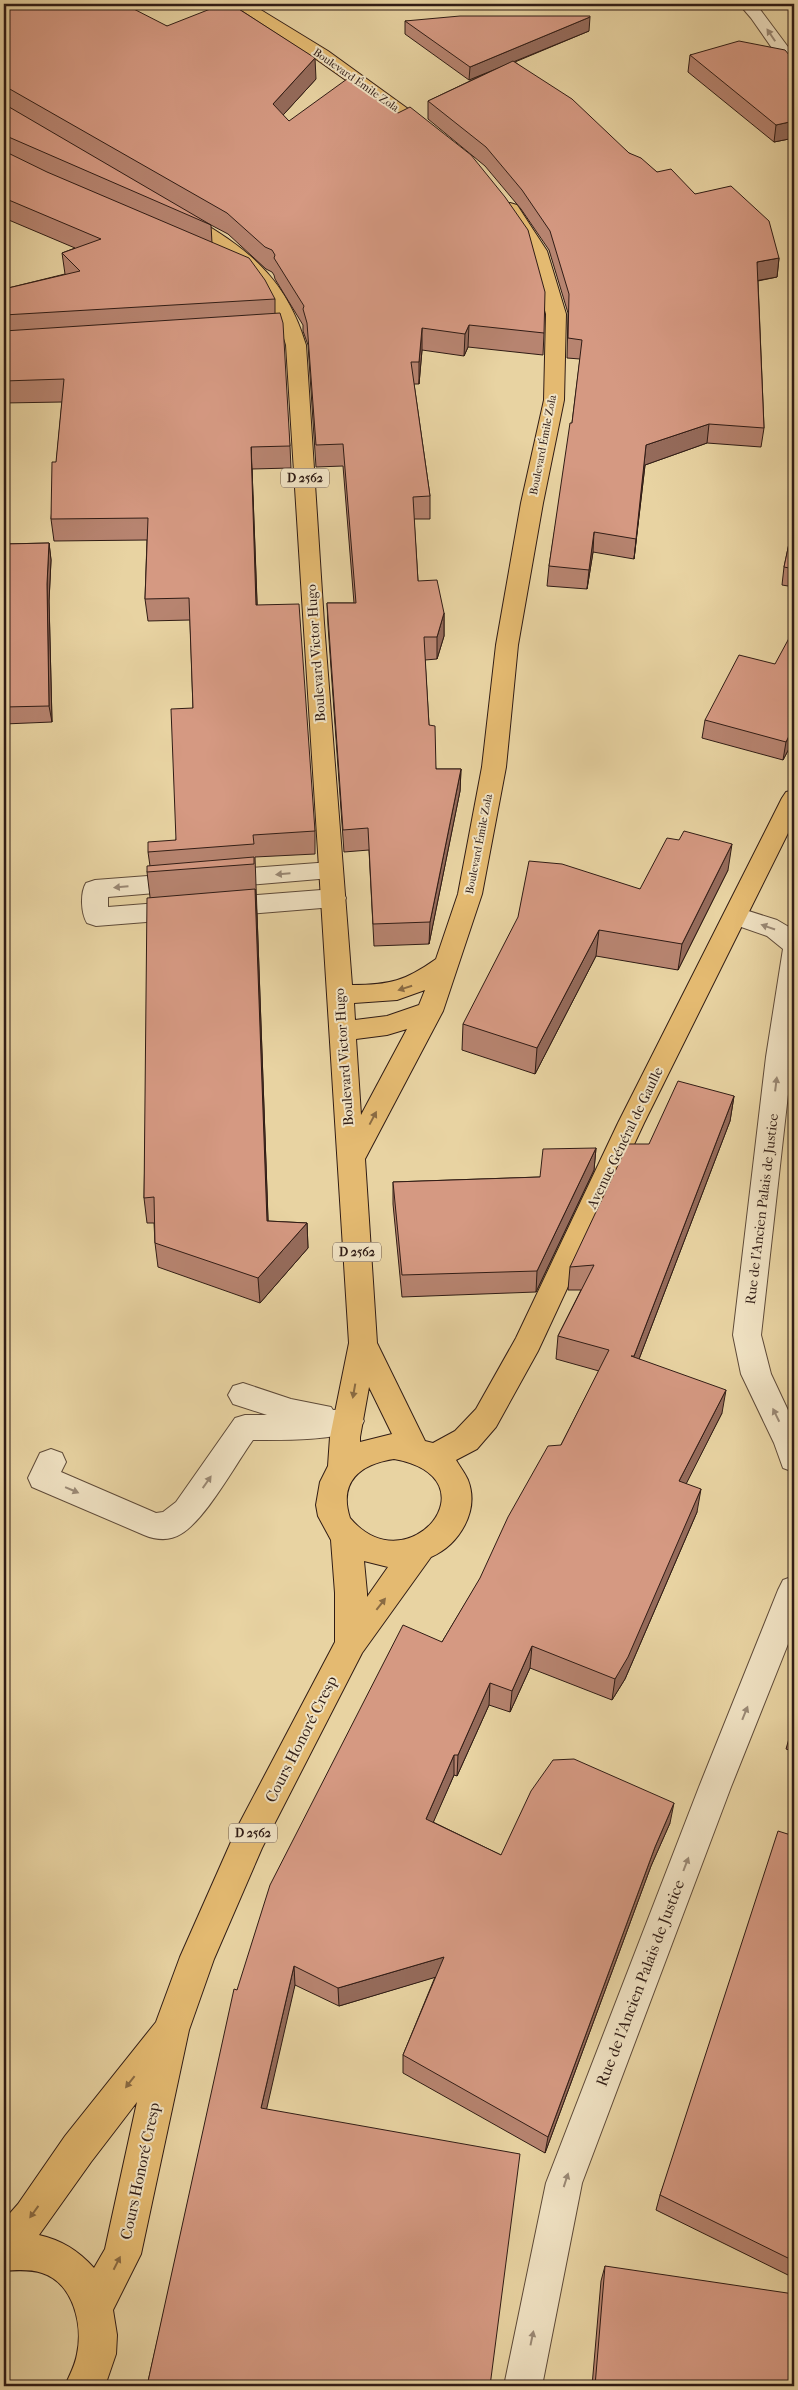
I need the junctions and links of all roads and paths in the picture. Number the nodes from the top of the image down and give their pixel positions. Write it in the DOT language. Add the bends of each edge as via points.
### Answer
graph roads {
  1 [pos="240,4"];
  2 [pos="747,4"];
  3 [pos="794,67"];
  4 [pos="445,142"];
  5 [pos="494,191"];
  6 [pos="164,208"];
  7 [pos="206,253"];
  8 [pos="264,277"];
  9 [pos="794,798"];
  10 [pos="332,870"];
  11 [pos="334,898"];
  12 [pos="736,916"];
  13 [pos="794,946"];
  14 [pos="794,951"];
  15 [pos="447,964"];
  16 [pos="340,994"];
  17 [pos="430,1011"];
  18 [pos="342,1030"];
  19 [pos="350,1161"];
  20 [pos="363,1343"];
  21 [pos="243,1395"];
  22 [pos="349,1421"];
  23 [pos="423,1453"];
  24 [pos="794,1459"];
  25 [pos="51,1462"];
  26 [pos="343,1468"];
  27 [pos="346,1536"];
  28 [pos="419,1550"];
  29 [pos="794,1590"];
  30 [pos="350,1643"];
  31 [pos="171,2030"];
  32 [pos="4,2247"];
  33 [pos="4,2252"];
  34 [pos="94,2306"];
  35 [pos="84,2386"];
  36 [pos="523,2386"];
  1 -- 4 [label="main road, Boulevard Émile Zola" via="322,55"];
  3 -- 2 [label="street, one-way"];
  5 -- 15 [label="main road, Boulevard Émile Zola" via="538,251 556,314 554,400 507,645 494,768 470,894"];
  6 -- 8 [label="main road, Boulevard Victor Hugo / D 2562" via="220,240"];
  7 -- 8 [label="street"];
  8 -- 10 [label="main road, Boulevard Victor Hugo / D 2562" via="284,310 284,328 296,345"];
  9 -- 12 [label="main road, Avenue Général de Gaulle"];
  10 -- 11 [label="main road, Boulevard Victor Hugo / D 2562"];
  10 -- 11 [label="street, one-way" via="95,889 96,916"];
  11 -- 16 [label="main road, Boulevard Victor Hugo / D 2562"];
  13 -- 12 [label="street, one-way" via="782,932"];
  12 -- 23 [label="main road, Avenue Général de Gaulle" via="631,1122 528,1343 486,1418 466,1440"];
  24 -- 14 [label="street, Rue de l'Ancien Palais de Justice, one-way" via="790,1443 756,1374 747,1336"];
  15 -- 16 [label="main road, one-way" via="424,981 403,990 380,994"];
  15 -- 17 [label="main road, Boulevard Émile Zola"];
  16 -- 18 [label="main road, Boulevard Victor Hugo / D 2562"];
  17 -- 18 [label="main road" via="400,1024"];
  19 -- 17 [label="main road, Boulevard Émile Zola, one-way"];
  18 -- 19 [label="main road, Boulevard Victor Hugo / D 2562"];
  19 -- 20 [label="main road, Boulevard Victor Hugo / D 2562"];
  20 -- 22 [label="main road, Boulevard Victor Hugo / D 2562, one-way"];
  20 -- 23 [label="main road, Boulevard Victor Hugo / D 2562"];
  21 -- 22 [label="street" via="291,1411"];
  25 -- 22 [label="street, one-way" via="43,1478 155,1526 170,1525 187,1511 245,1427 288,1428"];
  22 -- 26 [label="main road, Boulevard Victor Hugo / D 2562"];
  23 -- 26 [label="main road" via="394,1446 375,1449"];
  23 -- 28 [label="main road" via="447,1471 456,1488 456,1506 451,1525 438,1540"];
  26 -- 27 [label="main road" via="336,1478 331,1500 337,1525"];
  27 -- 28 [label="main road" via="361,1547 380,1553 400,1554"];
  27 -- 30 [label="main road, Cours Honoré Cresp / D 2562" via="351,1593"];
  30 -- 28 [label="main road, Cours Honoré Cresp / D 2562, one-way"];
  36 -- 29 [label="street, Rue de l'Ancien Palais de Justice, one-way" via="564,2183"];
  30 -- 31 [label="main road, Cours Honoré Cresp / D 2562" via="250,1837 197,1957"];
  31 -- 32 [label="main road, Cours Honoré Cresp / D 2562, one-way" via="78,2149 31,2217"];
  34 -- 31 [label="main road, Cours Honoré Cresp / D 2562, one-way" via="122,2254"];
  33 -- 34 [label="main road" via="29,2250 57,2260 80,2280"];
  34 -- 35 [label="main road" via="98,2342"];
}
